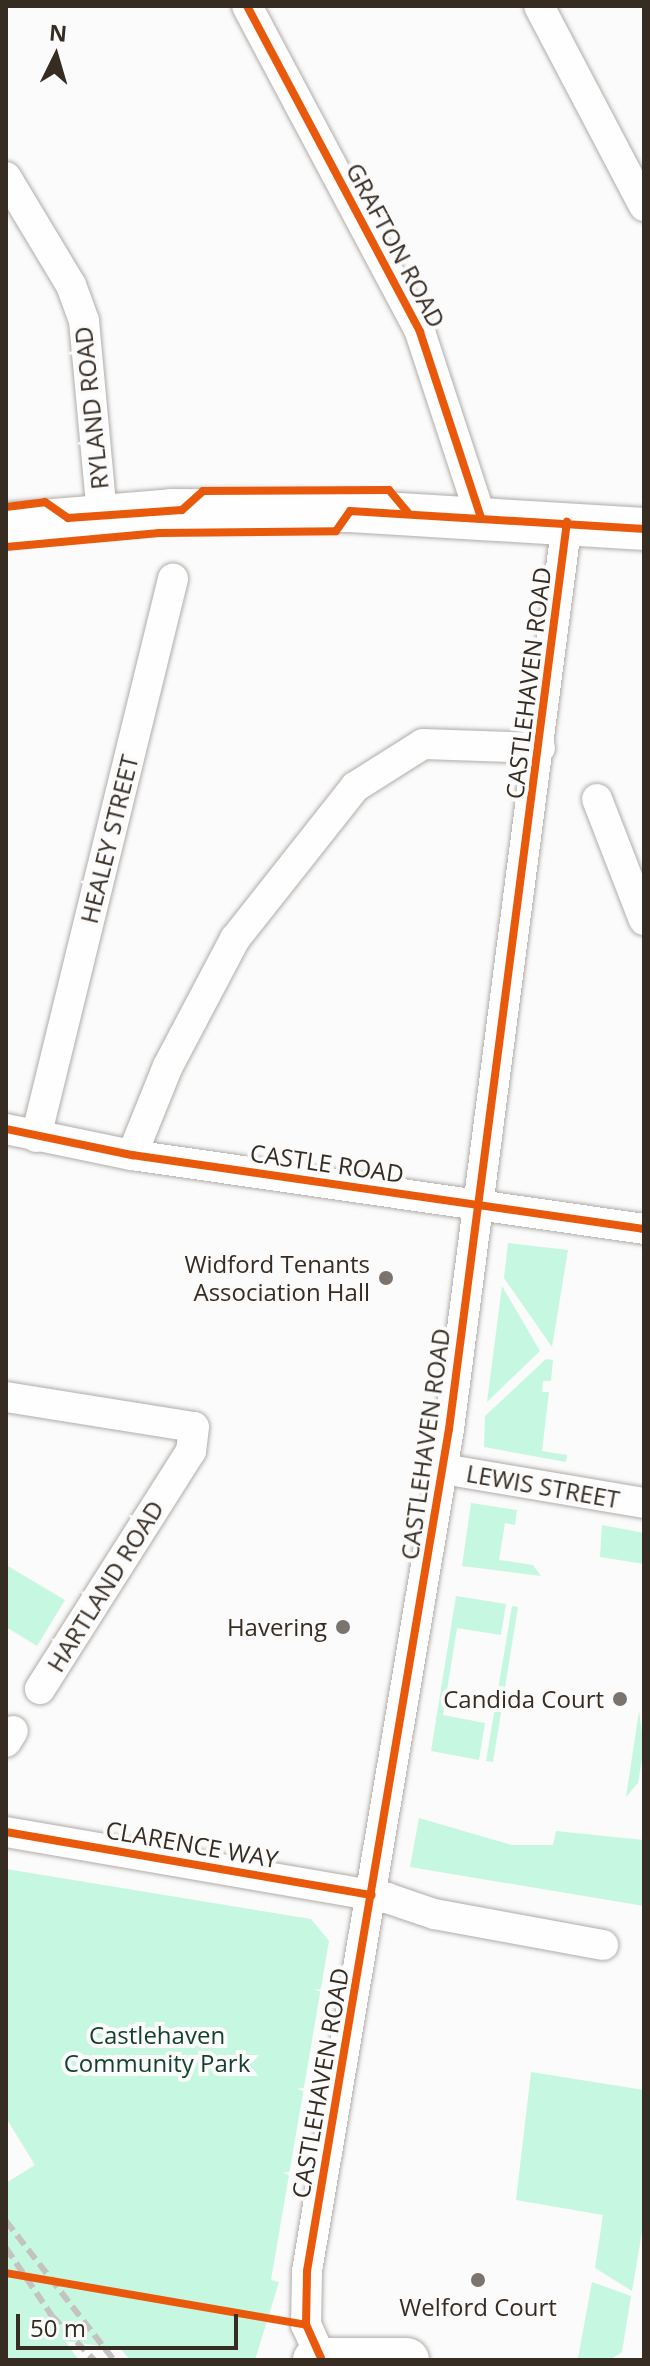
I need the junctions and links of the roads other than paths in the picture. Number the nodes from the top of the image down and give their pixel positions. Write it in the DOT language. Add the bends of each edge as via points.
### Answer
graph roads {
  1 [pos="247,6"];
  2 [pos="539,6"];
  3 [pos="6,177"];
  4 [pos="644,206"];
  5 [pos="102,515"];
  6 [pos="480,515"];
  7 [pos="567,522"];
  8 [pos="6,524"];
  9 [pos="644,529"];
  10 [pos="173,579"];
  11 [pos="540,748"];
  12 [pos="597,799"];
  13 [pos="644,920"];
  14 [pos="6,1129"];
  15 [pos="36,1137"];
  16 [pos="132,1155"];
  17 [pos="479,1204"];
  18 [pos="644,1229"];
  19 [pos="6,1397"];
  20 [pos="443,1469"];
  21 [pos="644,1503"];
  22 [pos="40,1689"];
  23 [pos="6,1832"];
  24 [pos="372,1895"];
  25 [pos="603,1945"];
  26 [pos="318,2359"];
  27 [pos="407,2360"];
  1 -- 6 [label="street, GRAFTON ROAD" via="420,332"];
  2 -- 4 [label="street"];
  3 -- 5 [label="street, RYLAND ROAD" via="84,321"];
  5 -- 6 [label="street"];
  5 -- 8 [label="street"];
  6 -- 7 [label="street"];
  7 -- 9 [label="street"];
  7 -- 11 [label="street, CASTLEHAVEN ROAD"];
  10 -- 15 [label="street, HEALEY STREET"];
  11 -- 16 [label="street" via="423,744 355,787 235,939 168,1066"];
  11 -- 17 [label="street, CASTLEHAVEN ROAD"];
  12 -- 13 [label="street"];
  14 -- 15 [label="street, CASTLE ROAD"];
  15 -- 16 [label="street, CASTLE ROAD"];
  16 -- 17 [label="street, CASTLE ROAD"];
  17 -- 18 [label="street, CASTLE ROAD"];
  17 -- 20 [label="street, CASTLEHAVEN ROAD"];
  19 -- 22 [label="street, HARTLAND ROAD" via="194,1427 191,1451"];
  20 -- 21 [label="street, LEWIS STREET"];
  20 -- 24 [label="street, CASTLEHAVEN ROAD"];
  23 -- 24 [label="street, CLARENCE WAY"];
  24 -- 25 [label="street, CLARENCE WAY"];
  24 -- 26 [label="street, CASTLEHAVEN ROAD" via="307,2271 304,2316"];
  26 -- 27 [label="main road"];
}
